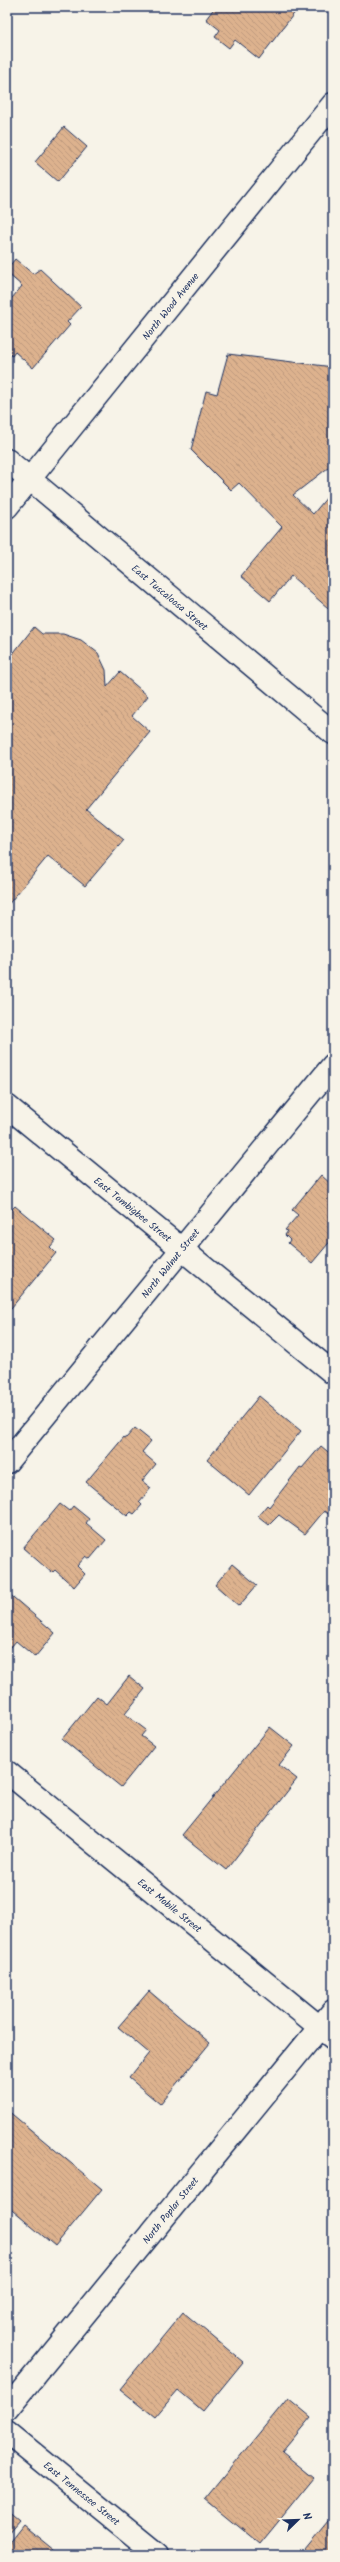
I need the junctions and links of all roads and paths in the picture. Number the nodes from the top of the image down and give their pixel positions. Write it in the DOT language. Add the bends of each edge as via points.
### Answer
graph roads {
  1 [pos="333,104"];
  2 [pos="7,460"];
  3 [pos="30,479"];
  4 [pos="7,507"];
  5 [pos="333,733"];
  6 [pos="333,1065"];
  7 [pos="7,1106"];
  8 [pos="182,1249"];
  9 [pos="333,1373"];
  10 [pos="7,1462"];
  11 [pos="7,1772"];
  12 [pos="329,2025"];
  13 [pos="7,2409"];
  14 [pos="7,2432"];
  15 [pos="158,2555"];
  1 -- 3 [label="street, North Wood Avenue"];
  2 -- 3 [label="street, East Tuscaloosa Street"];
  3 -- 4 [label="street, North Wood Avenue"];
  3 -- 5 [label="street, East Tuscaloosa Street"];
  6 -- 8 [label="street, North Walnut Street"];
  7 -- 8 [label="street, East Tombigbee Street"];
  8 -- 9 [label="street, East Tombigbee Street"];
  8 -- 10 [label="street, North Walnut Street"];
  11 -- 12 [label="street, East Mobile Street"];
  12 -- 13 [label="street, North Poplar Street"];
  14 -- 15 [label="street, East Tennessee Street"];
}
